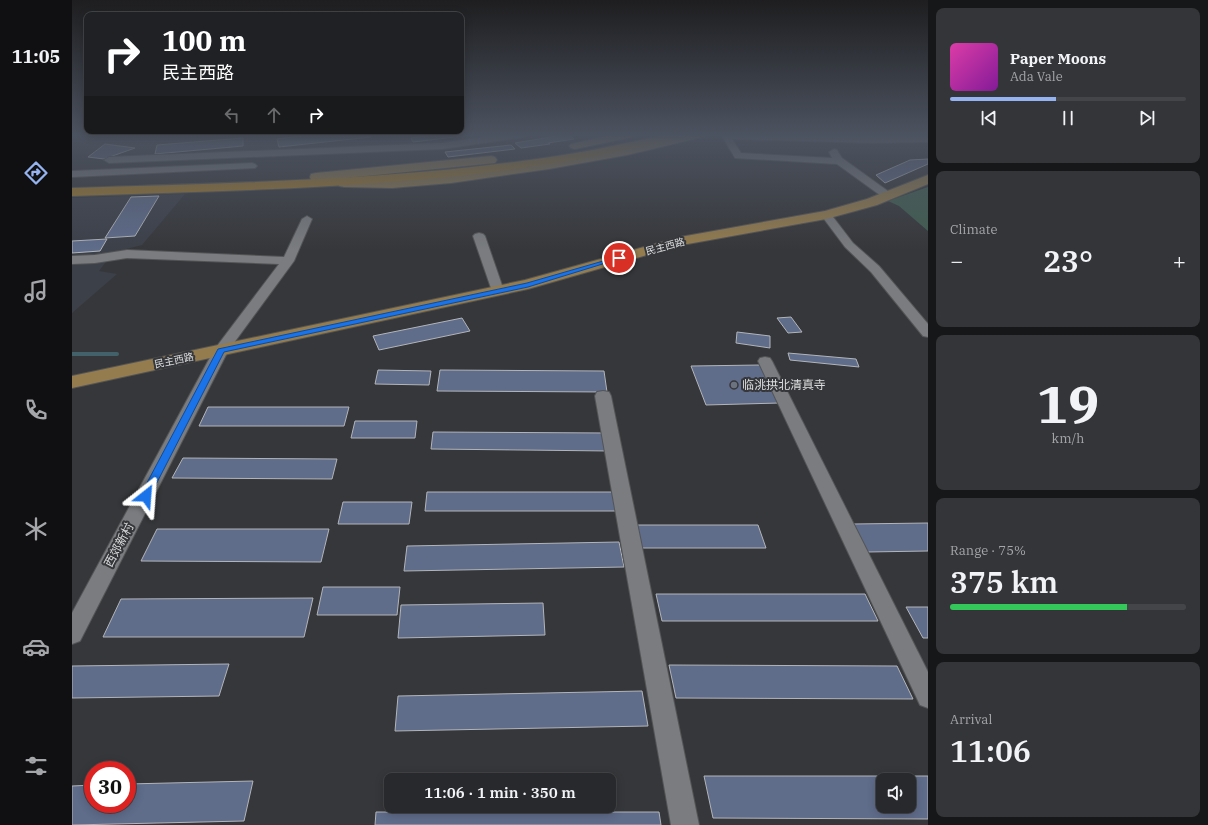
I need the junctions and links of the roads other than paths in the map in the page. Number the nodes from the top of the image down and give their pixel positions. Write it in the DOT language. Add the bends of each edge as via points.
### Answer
graph roads {
  1 [pos="194,172"];
  2 [pos="377,172"];
  3 [pos="454,172"];
  4 [pos="496,172"];
  5 [pos="856,172"];
  6 [pos="317,179"];
  7 [pos="928,179"];
  8 [pos="72,186"];
  9 [pos="888,196"];
  10 [pos="826,216"];
  11 [pos="307,219"];
  12 [pos="479,236"];
  13 [pos="72,260"];
  14 [pos="288,261"];
  15 [pos="498,291"];
  16 [pos="928,333"];
  17 [pos="221,350"];
  18 [pos="765,361"];
  19 [pos="72,382"];
  20 [pos="603,396"];
  21 [pos="72,634"];
  22 [pos="928,697"];
  23 [pos="685,825"];
  1 -- 8 [label="street"];
  2 -- 6 [label="main road"];
  3 -- 6 [label="highway"];
  4 -- 6 [label="main road" via="392,184"];
  5 -- 9 [label="street"];
  6 -- 8 [label="highway" via="204,179"];
  6 -- 8 [label="highway" via="264,187"];
  7 -- 9 [label="main road, 民主西路"];
  9 -- 10 [label="main road, 民主西路"];
  10 -- 15 [label="main road, 民主西路" via="680,241"];
  10 -- 16 [label="street" via="849,245 875,269"];
  11 -- 14 [label="street, 西郊新村"];
  12 -- 15 [label="street"];
  13 -- 14 [label="street" via="126,254"];
  14 -- 17 [label="street, 西郊新村"];
  15 -- 17 [label="main road, 民主西路"];
  17 -- 19 [label="main road, 民主西路"];
  17 -- 21 [label="street, 西郊新村"];
  18 -- 22 [label="street"];
  20 -- 23 [label="street"];
}
